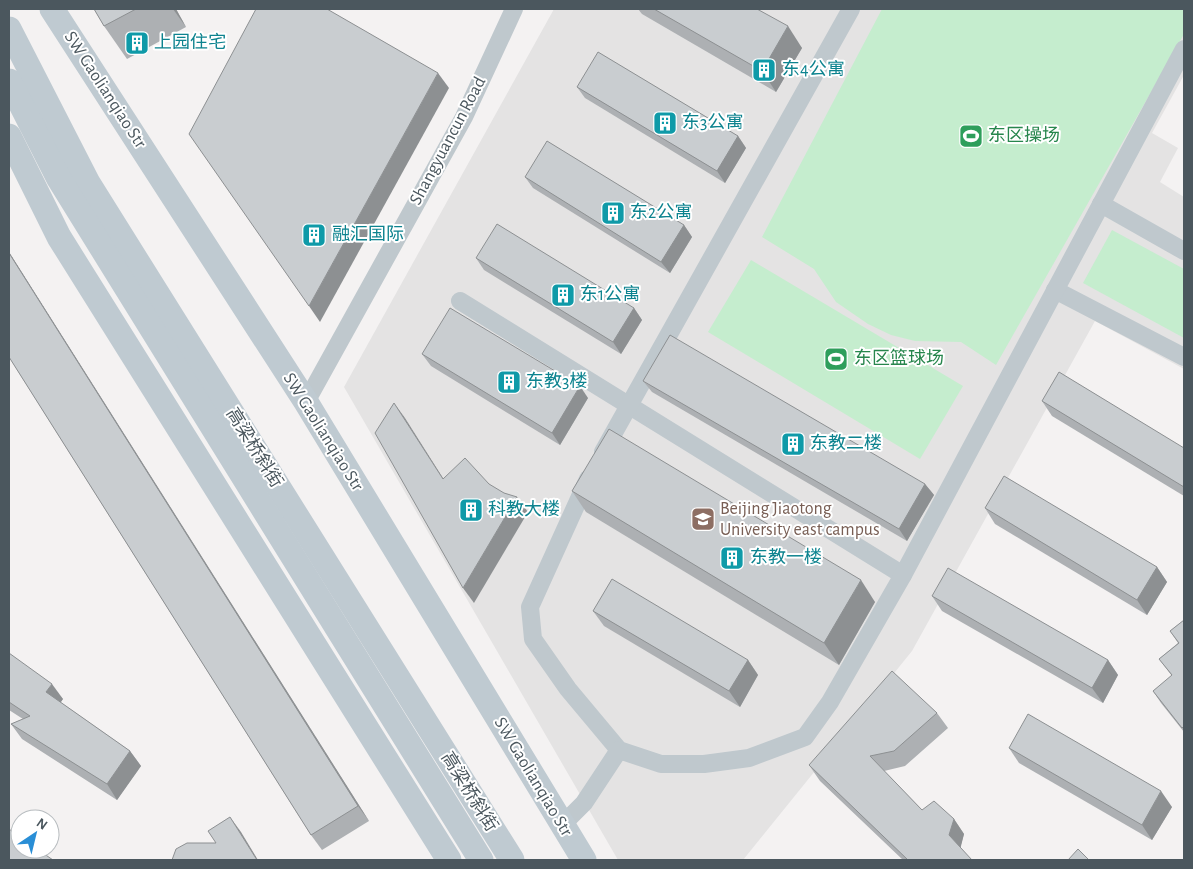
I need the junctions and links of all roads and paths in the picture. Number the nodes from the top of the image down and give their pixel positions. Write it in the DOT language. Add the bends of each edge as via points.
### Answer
graph roads {
  1 [pos="52,9"];
  2 [pos="514,9"];
  3 [pos="851,9"];
  4 [pos="9,29"];
  5 [pos="1184,48"];
  6 [pos="9,81"];
  7 [pos="9,136"];
  8 [pos="59,179"];
  9 [pos="1101,204"];
  10 [pos="59,237"];
  11 [pos="1184,250"];
  12 [pos="1055,290"];
  13 [pos="460,300"];
  14 [pos="1184,357"];
  15 [pos="306,402"];
  16 [pos="628,405"];
  17 [pos="903,575"];
  18 [pos="619,750"];
  19 [pos="562,825"];
  20 [pos="449,860"];
  21 [pos="481,860"];
  22 [pos="512,860"];
  23 [pos="584,860"];
  1 -- 15 [label="street, SW Gaolianqiao Str"];
  2 -- 15 [label="street, Shangyuancun Road" via="464,117"];
  3 -- 16 [label="street"];
  4 -- 22 [label="street, 高梁桥斜街" via="88,183"];
  5 -- 9 [label="street"];
  6 -- 8 [label="street, 高梁桥斜街"];
  7 -- 10 [label="street"];
  8 -- 10 [label="street"];
  8 -- 21 [label="street, 高梁桥斜街"];
  9 -- 11 [label="street"];
  9 -- 12 [label="street"];
  10 -- 20 [label="street"];
  12 -- 14 [label="street"];
  12 -- 17 [label="street"];
  13 -- 16 [label="street"];
  15 -- 19 [label="street, SW Gaolianqiao Str"];
  16 -- 17 [label="street"];
  16 -- 18 [label="street" via="576,502 530,607 533,639 568,689"];
  17 -- 18 [label="street" via="830,702 805,737 749,758 704,764 661,764"];
  18 -- 19 [label="street" via="584,803"];
  19 -- 23 [label="street, SW Gaolianqiao Str"];
}
